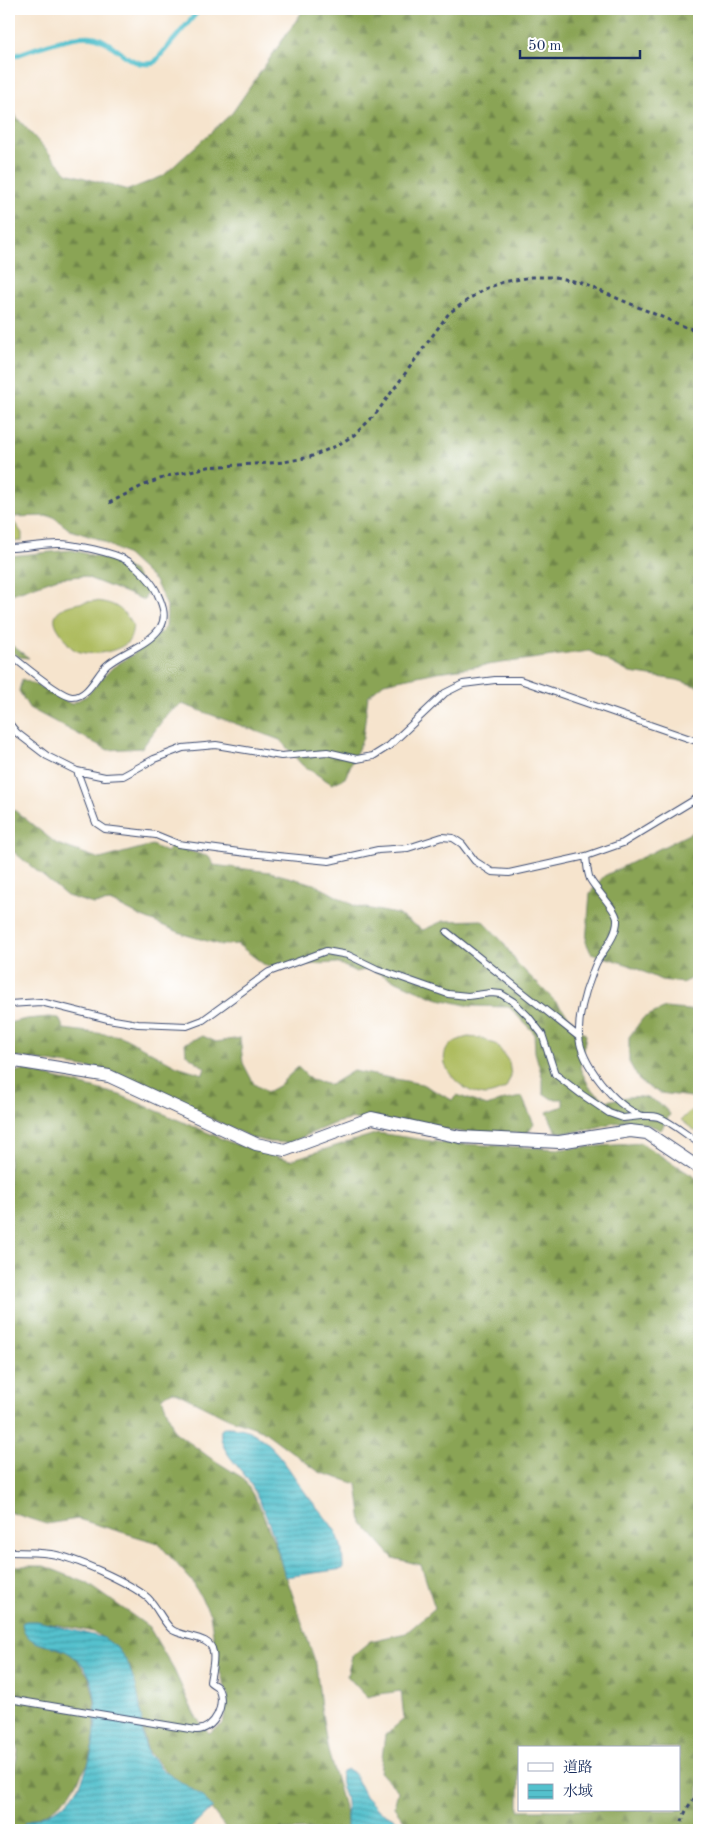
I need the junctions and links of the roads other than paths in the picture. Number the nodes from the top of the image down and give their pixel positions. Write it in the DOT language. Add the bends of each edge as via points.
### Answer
graph roads {
  1 [pos="9,548"];
  2 [pos="9,654"];
  3 [pos="9,723"];
  4 [pos="699,742"];
  5 [pos="77,771"];
  6 [pos="699,798"];
  7 [pos="586,856"];
  8 [pos="447,932"];
  9 [pos="9,1004"];
  10 [pos="579,1037"];
  11 [pos="9,1060"];
  12 [pos="641,1116"];
  13 [pos="699,1143"];
  14 [pos="699,1168"];
  15 [pos="9,1552"];
  16 [pos="10,1699"];
  1 -- 2 [label="lane" via="59,544 128,561 145,575 164,610 162,626 149,639 107,665 80,696 70,697 54,688"];
  3 -- 5 [label="lane" via="16,733 47,756"];
  4 -- 5 [label="lane" via="520,680 495,680 463,684 445,693 389,746 373,756 357,759 327,752 280,756 216,745 183,748 123,776 105,777"];
  5 -- 7 [label="lane" via="96,823 105,829 156,834 178,844 329,861 378,850 408,848 442,837 453,838 462,844 475,861 492,872 509,873"];
  6 -- 7 [label="lane" via="623,843"];
  7 -- 10 [label="lane" via="589,876 617,918 616,930 597,961 587,988"];
  8 -- 10 [label="lane"];
  9 -- 12 [label="lane" via="41,1002 138,1024 187,1026 203,1020 269,972 326,951 348,955 377,969 448,994 501,994 514,1002 542,1034 555,1074 609,1113 623,1118"];
  10 -- 12 [label="lane" via="598,1080 622,1105"];
  11 -- 14 [label="street" via="109,1076 256,1144 285,1150 372,1118 460,1137 559,1142 630,1131 647,1133"];
  12 -- 13 [label="lane" via="657,1116"];
  15 -- 16 [label="lane" via="50,1554 72,1559 148,1598 171,1628 209,1644 213,1651 210,1682 217,1688 220,1710 210,1726 196,1730"];
}
